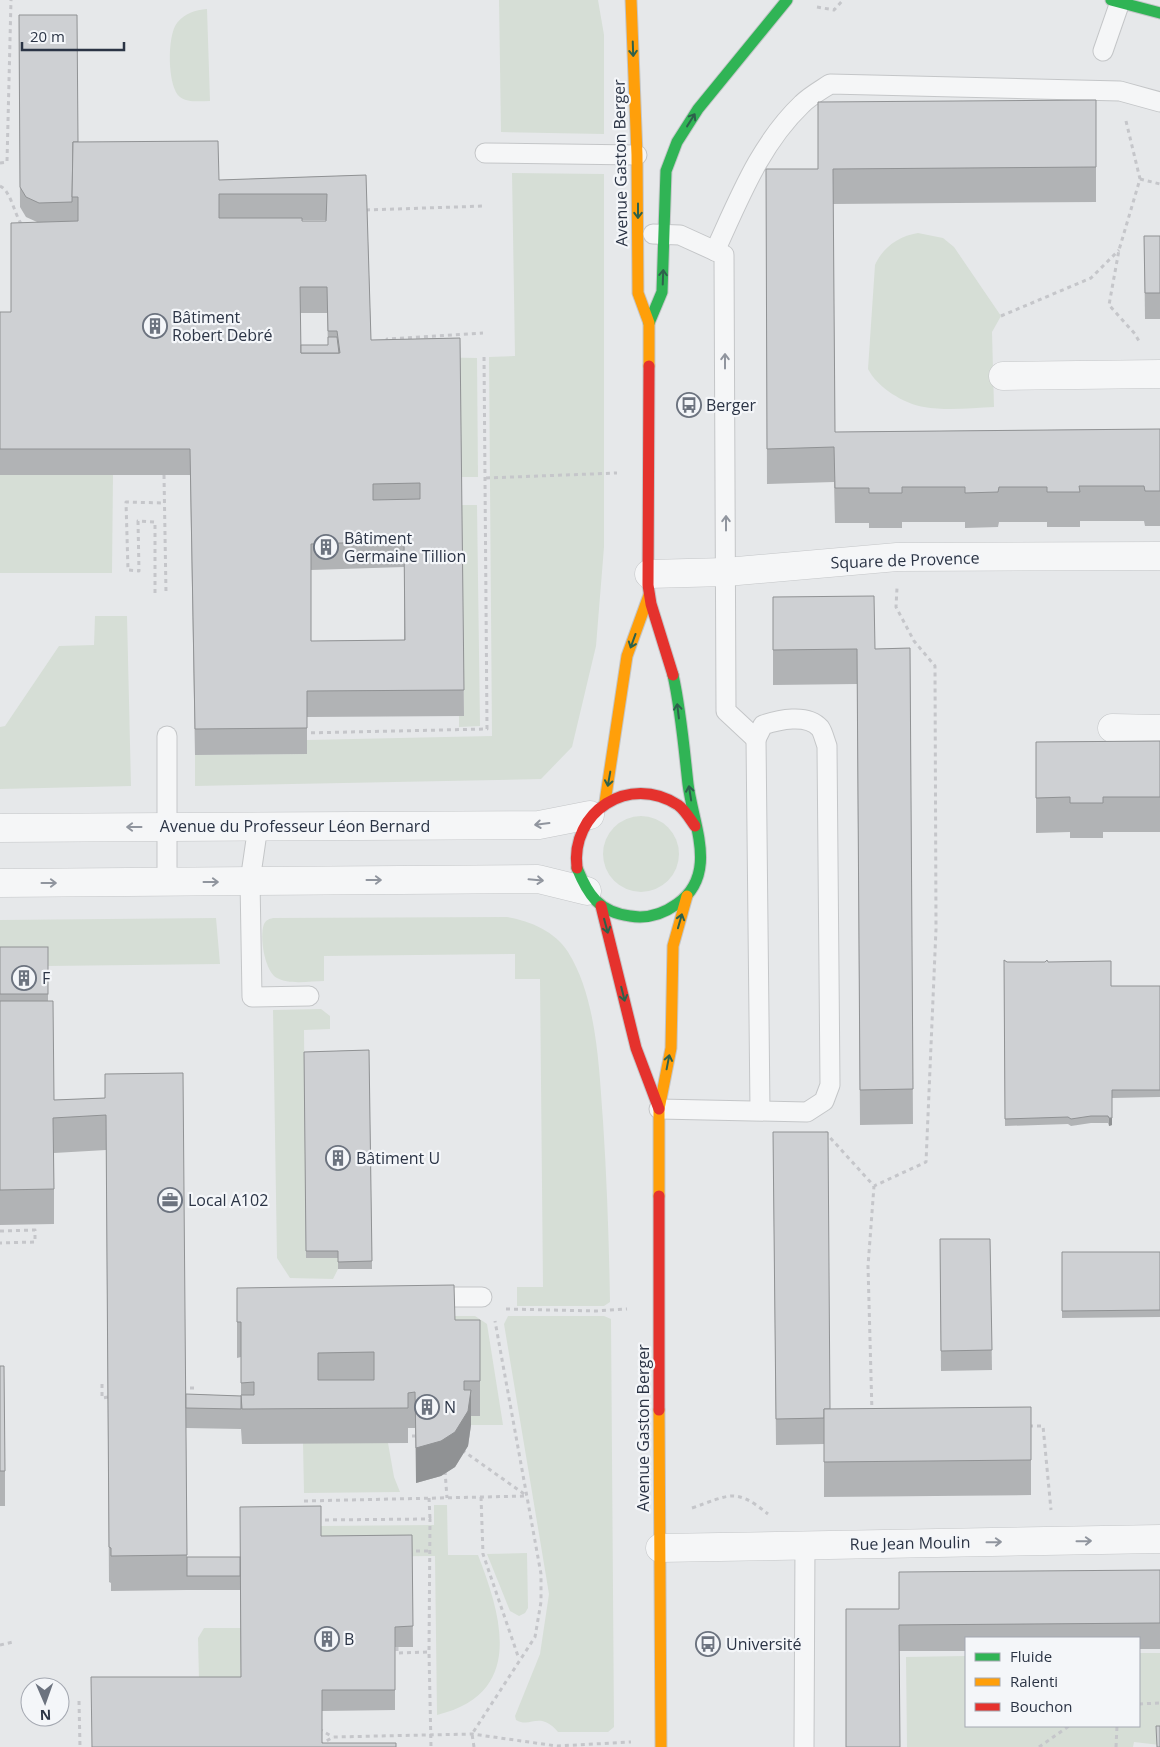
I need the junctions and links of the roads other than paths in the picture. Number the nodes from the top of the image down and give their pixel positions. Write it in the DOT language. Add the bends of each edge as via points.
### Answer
graph roads {
  1 [pos="631,0"];
  2 [pos="787,0"];
  3 [pos="1115,1"];
  4 [pos="1160,13"];
  5 [pos="1102,51"];
  6 [pos="1160,102"];
  7 [pos="485,153"];
  8 [pos="638,155"];
  9 [pos="638,234"];
  10 [pos="664,234"];
  11 [pos="715,251"];
  12 [pos="649,323"];
  13 [pos="1158,374"];
  14 [pos="1003,376"];
  15 [pos="1160,556"];
  16 [pos="726,572"];
  17 [pos="649,585"];
  18 [pos="1112,728"];
  19 [pos="1160,728"];
  20 [pos="167,736"];
  21 [pos="756,739"];
  22 [pos="597,809"];
  23 [pos="258,826"];
  24 [pos="695,826"];
  25 [pos="168,827"];
  26 [pos="0,828"];
  27 [pos="250,881"];
  28 [pos="167,882"];
  29 [pos="0,883"];
  30 [pos="687,896"];
  31 [pos="594,899"];
  32 [pos="309,996"];
  33 [pos="659,1109"];
  34 [pos="760,1110"];
  35 [pos="482,1297"];
  36 [pos="410,1298"];
  37 [pos="1160,1539"];
  38 [pos="805,1544"];
  39 [pos="660,1548"];
  40 [pos="661,1747"];
  41 [pos="804,1747"];
  1 -- 8 [label="street, Avenue Gaston Berger, one-way"];
  10 -- 2 [label="street, Avenue Gaston Berger, one-way" via="666,171 677,142 698,109"];
  3 -- 4 [label="street"];
  3 -- 5 [label="lane"];
  6 -- 11 [label="lane" via="1120,91 830,84 803,103 777,130 754,168"];
  7 -- 8 [label="lane"];
  8 -- 9 [label="street, Avenue Gaston Berger, one-way"];
  9 -- 10 [label="lane"];
  9 -- 12 [label="street, Avenue Gaston Berger" via="638,293"];
  10 -- 11 [label="lane" via="680,235"];
  12 -- 10 [label="street, Avenue Gaston Berger, one-way" via="662,292"];
  16 -- 11 [label="lane, one-way" via="724,255"];
  12 -- 17 [label="street, Avenue Gaston Berger"];
  13 -- 14 [label="street"];
  15 -- 16 [label="street, Square de Provence" via="897,557"];
  16 -- 17 [label="street, Square de Provence"];
  16 -- 21 [label="lane" via="726,711"];
  17 -- 22 [label="street, Avenue Gaston Berger, one-way" via="627,656"];
  24 -- 17 [label="street, Avenue Gaston Berger, one-way" via="672,668"];
  18 -- 19 [label="street"];
  20 -- 25 [label="lane"];
  21 -- 34 [label="lane"];
  21 -- 34 [label="lane" via="763,725 778,720 806,720 819,728 827,746 830,1085 824,1101 807,1112"];
  22 -- 23 [label="street, Avenue du Professeur Léon Bernard, one-way" via="538,824"];
  22 -- 24 [label="street, Avenue Gaston Berger" via="629,793 656,794 679,806"];
  22 -- 31 [label="street, Avenue Gaston Berger" via="580,833 576,853 578,873"];
  23 -- 25 [label="street, Avenue du Professeur Léon Bernard"];
  23 -- 27 [label="lane"];
  24 -- 30 [label="street, Avenue Gaston Berger" via="702,862 697,880"];
  25 -- 26 [label="street, Avenue du Professeur Léon Bernard, one-way"];
  25 -- 28 [label="lane"];
  28 -- 27 [label="street, one-way"];
  27 -- 31 [label="street, one-way" via="538,879"];
  27 -- 32 [label="lane" via="252,997"];
  29 -- 28 [label="street, one-way"];
  30 -- 31 [label="street, Avenue Gaston Berger" via="669,910 647,918 623,916"];
  33 -- 30 [label="street, Avenue Gaston Berger, one-way" via="671,1048 673,946"];
  31 -- 33 [label="street, Avenue Gaston Berger, one-way" via="636,1048"];
  33 -- 34 [label="lane"];
  33 -- 39 [label="street, Avenue Gaston Berger"];
  35 -- 36 [label="lane"];
  38 -- 37 [label="street, Rue Jean Moulin, one-way"];
  38 -- 39 [label="street, Rue Jean Moulin"];
  38 -- 41 [label="lane"];
  39 -- 40 [label="street, Avenue Gaston Berger"];
}
